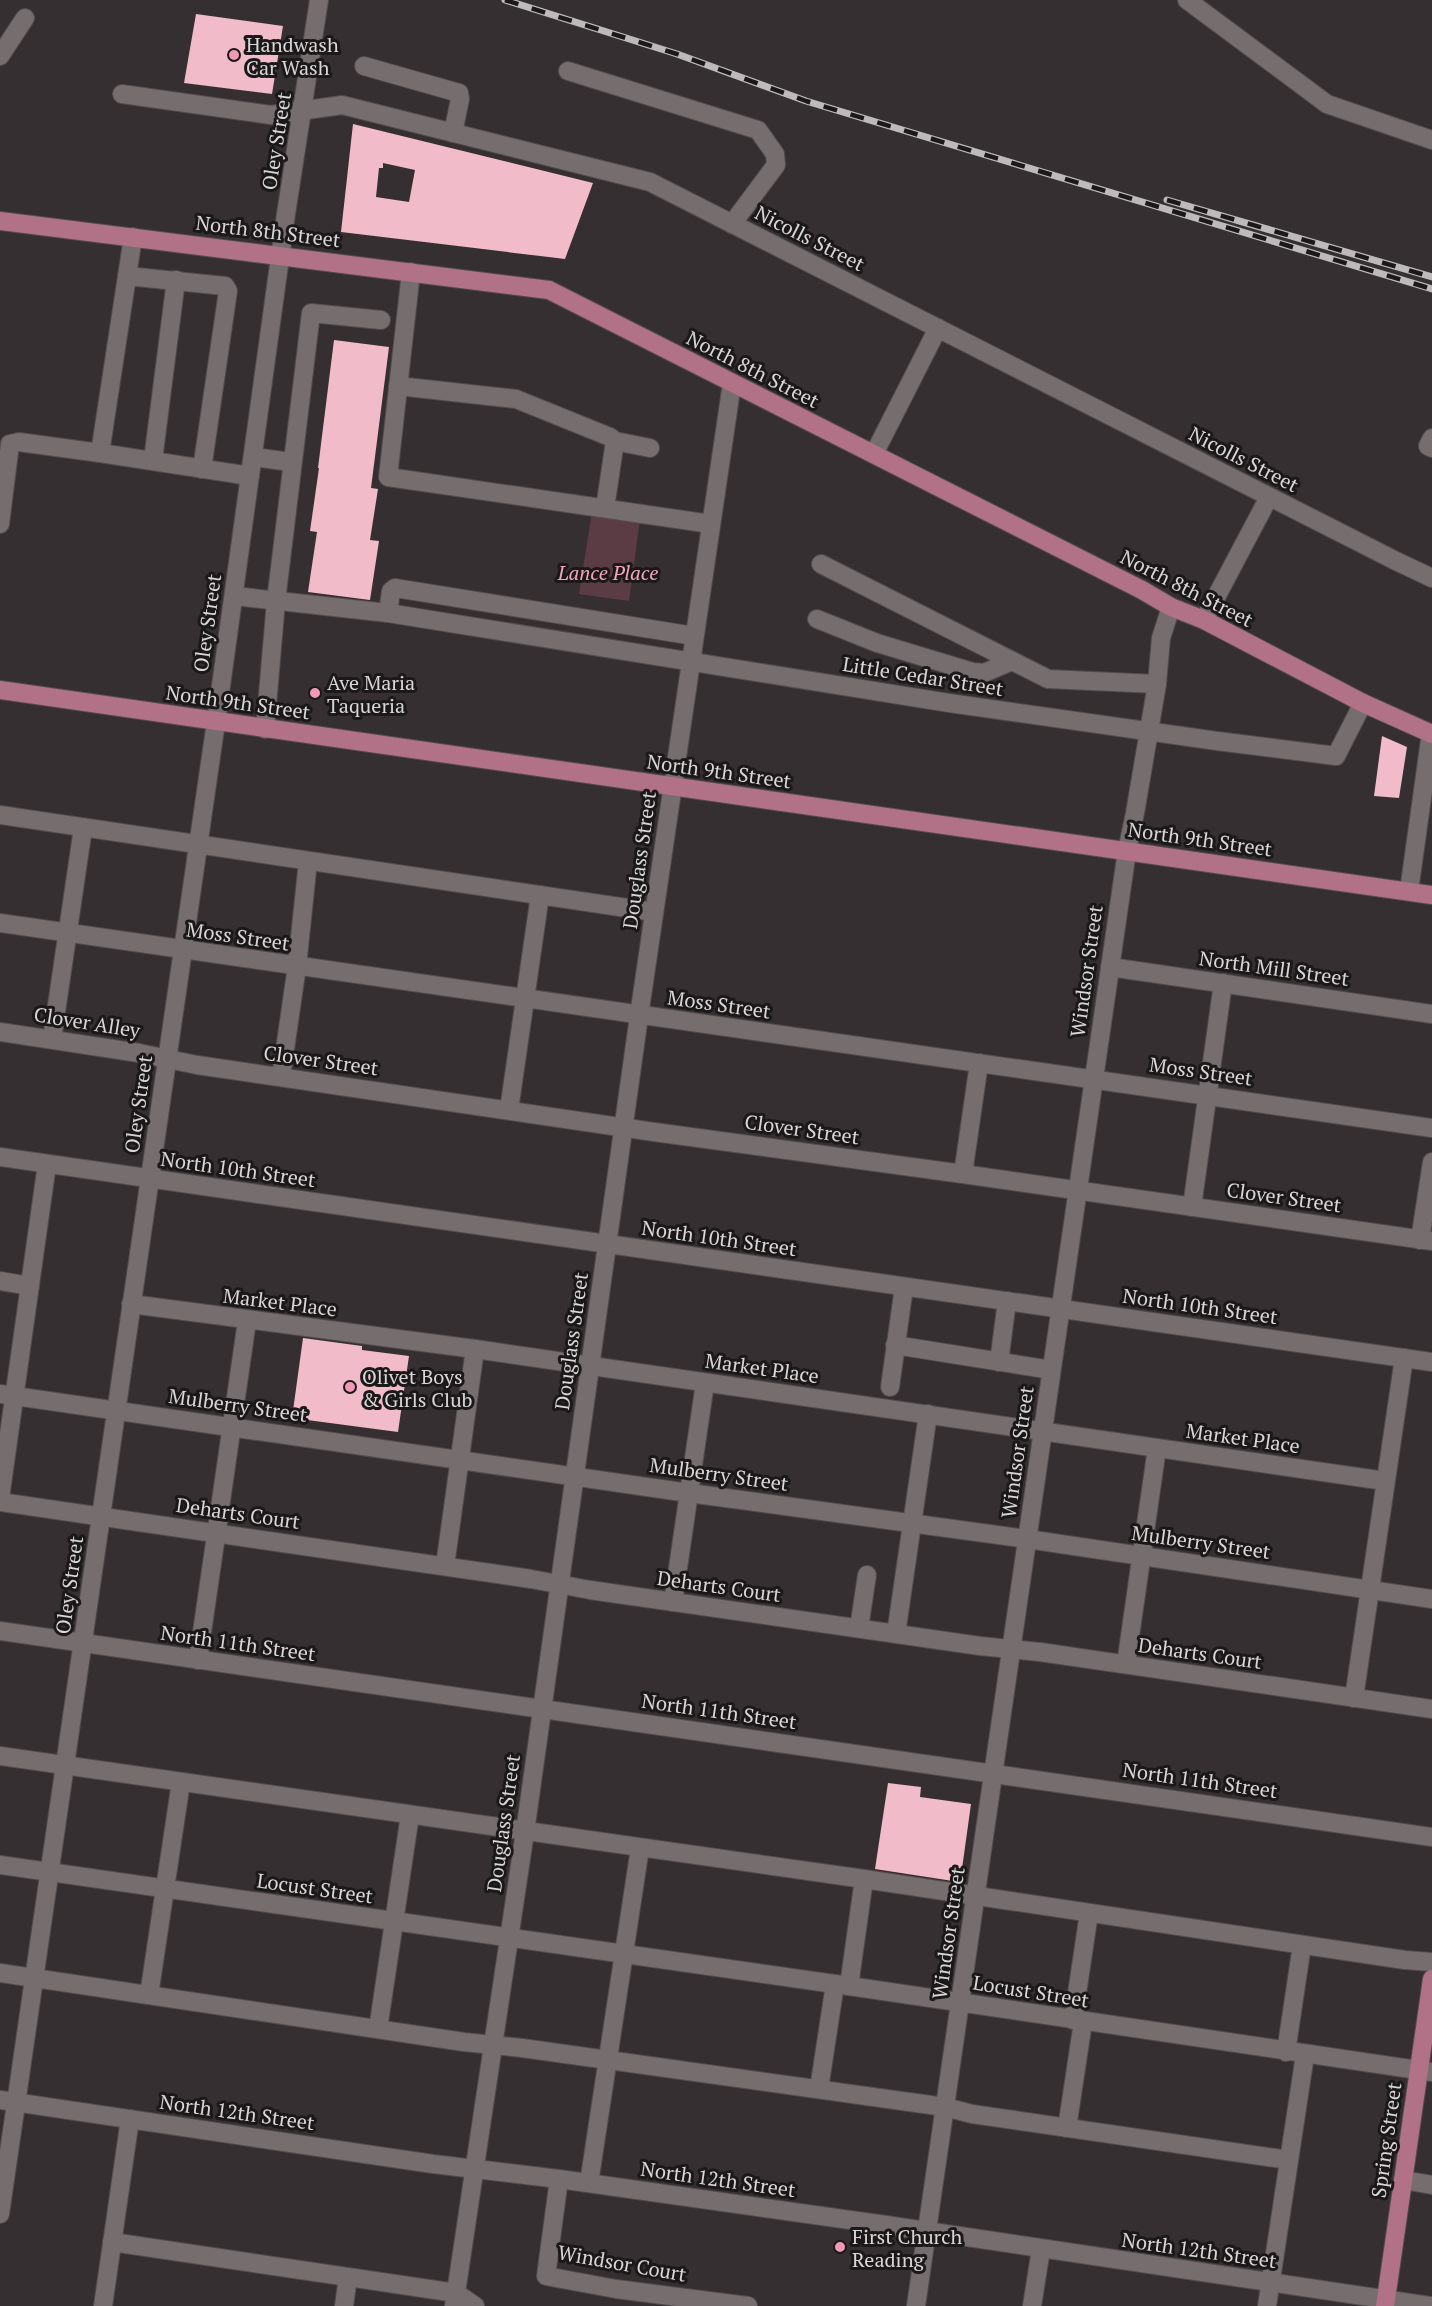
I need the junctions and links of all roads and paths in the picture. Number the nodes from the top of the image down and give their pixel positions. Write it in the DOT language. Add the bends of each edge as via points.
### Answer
graph roads {
  1 [pos="320,0"];
  2 [pos="1187,0"];
  3 [pos="25,18"];
  4 [pos="0,56"];
  5 [pos="364,66"];
  6 [pos="568,71"];
  7 [pos="122,94"];
  8 [pos="303,111"];
  9 [pos="453,133"];
  10 [pos="1432,140"];
  11 [pos="0,221"];
  12 [pos="732,224"];
  13 [pos="132,237"];
  14 [pos="281,255"];
  15 [pos="411,272"];
  16 [pos="128,276"];
  17 [pos="176,279"];
  18 [pos="381,320"];
  19 [pos="938,328"];
  20 [pos="732,383"];
  21 [pos="398,386"];
  22 [pos="1432,438"];
  23 [pos="615,441"];
  24 [pos="650,448"];
  25 [pos="1432,448"];
  26 [pos="100,453"];
  27 [pos="874,454"];
  28 [pos="253,457"];
  29 [pos="153,460"];
  30 [pos="291,462"];
  31 [pos="202,469"];
  32 [pos="250,476"];
  33 [pos="1269,496"];
  34 [pos="605,508"];
  35 [pos="0,524"];
  36 [pos="711,524"];
  37 [pos="821,564"];
  38 [pos="1432,578"];
  39 [pos="234,596"];
  40 [pos="276,601"];
  41 [pos="1171,607"];
  42 [pos="388,613"];
  43 [pos="817,619"];
  44 [pos="1204,621"];
  45 [pos="694,636"];
  46 [pos="1012,661"];
  47 [pos="691,662"];
  48 [pos="1156,684"];
  49 [pos="0,690"];
  50 [pos="1363,703"];
  51 [pos="216,722"];
  52 [pos="265,729"];
  53 [pos="1148,732"];
  54 [pos="1432,733"];
  55 [pos="1429,770"];
  56 [pos="672,787"];
  57 [pos="0,815"];
  58 [pos="83,828"];
  59 [pos="198,845"];
  60 [pos="1127,851"];
  61 [pos="308,861"];
  62 [pos="1409,891"];
  63 [pos="540,895"];
  64 [pos="1432,895"];
  65 [pos="654,912"];
  66 [pos="0,924"];
  67 [pos="68,934"];
  68 [pos="182,950"];
  69 [pos="297,966"];
  70 [pos="1110,967"];
  71 [pos="1223,983"];
  72 [pos="525,999"];
  73 [pos="1432,1014"];
  74 [pos="639,1016"];
  75 [pos="0,1032"];
  76 [pos="52,1040"];
  77 [pos="167,1059"];
  78 [pos="979,1063"];
  79 [pos="281,1077"];
  80 [pos="1093,1078"];
  81 [pos="1208,1095"];
  82 [pos="509,1110"];
  83 [pos="624,1127"];
  84 [pos="1432,1128"];
  85 [pos="0,1156"];
  86 [pos="1432,1162"];
  87 [pos="47,1164"];
  88 [pos="963,1174"];
  89 [pos="149,1179"];
  90 [pos="1077,1190"];
  91 [pos="1192,1207"];
  92 [pos="1426,1241"];
  93 [pos="607,1245"];
  94 [pos="0,1281"];
  95 [pos="30,1286"];
  96 [pos="904,1287"];
  97 [pos="1007,1301"];
  98 [pos="132,1304"];
  99 [pos="1060,1308"];
  100 [pos="247,1321"];
  101 [pos="895,1345"];
  102 [pos="475,1349"];
  103 [pos="1404,1358"];
  104 [pos="999,1362"];
  105 [pos="1432,1362"];
  106 [pos="590,1366"];
  107 [pos="1051,1370"];
  108 [pos="705,1383"];
  109 [pos="890,1387"];
  110 [pos="7,1395"];
  111 [pos="117,1411"];
  112 [pos="928,1414"];
  113 [pos="232,1427"];
  114 [pos="1042,1431"];
  115 [pos="1157,1448"];
  116 [pos="460,1460"];
  117 [pos="574,1476"];
  118 [pos="1385,1481"];
  119 [pos="689,1493"];
  120 [pos="0,1500"];
  121 [pos="102,1516"];
  122 [pos="911,1524"];
  123 [pos="216,1533"];
  124 [pos="1027,1539"];
  125 [pos="1141,1556"];
  126 [pos="445,1566"];
  127 [pos="867,1575"];
  128 [pos="559,1584"];
  129 [pos="1370,1590"];
  130 [pos="1432,1599"];
  131 [pos="673,1602"];
  132 [pos="859,1628"];
  133 [pos="0,1631"];
  134 [pos="896,1634"];
  135 [pos="84,1643"];
  136 [pos="1011,1649"];
  137 [pos="198,1660"];
  138 [pos="1126,1665"];
  139 [pos="1354,1698"];
  140 [pos="542,1709"];
  141 [pos="1432,1709"];
  142 [pos="0,1756"];
  143 [pos="66,1765"];
  144 [pos="994,1773"];
  145 [pos="181,1782"];
  146 [pos="410,1815"];
  147 [pos="525,1832"];
  148 [pos="1432,1837"];
  149 [pos="640,1848"];
  150 [pos="0,1865"];
  151 [pos="51,1872"];
  152 [pos="864,1879"];
  153 [pos="165,1889"];
  154 [pos="976,1896"];
  155 [pos="1089,1913"];
  156 [pos="394,1922"];
  157 [pos="509,1938"];
  158 [pos="1302,1945"];
  159 [pos="624,1954"];
  160 [pos="1432,1962"];
  161 [pos="0,1973"];
  162 [pos="35,1979"];
  163 [pos="1432,1979"];
  164 [pos="842,1985"];
  165 [pos="149,1995"];
  166 [pos="960,2003"];
  167 [pos="1078,2021"];
  168 [pos="378,2029"];
  169 [pos="493,2045"];
  170 [pos="1286,2052"];
  171 [pos="1305,2055"];
  172 [pos="608,2060"];
  173 [pos="1426,2071"];
  174 [pos="819,2089"];
  175 [pos="8,2101"];
  176 [pos="945,2107"];
  177 [pos="130,2119"];
  178 [pos="1067,2128"];
  179 [pos="1289,2160"];
  180 [pos="474,2168"];
  181 [pos="559,2179"];
  182 [pos="1403,2181"];
  183 [pos="589,2183"];
  184 [pos="1432,2185"];
  185 [pos="0,2214"];
  186 [pos="927,2232"];
  187 [pos="112,2242"];
  188 [pos="1041,2249"];
  189 [pos="348,2277"];
  190 [pos="1270,2283"];
  191 [pos="616,2289"];
  192 [pos="455,2299"];
  193 [pos="1385,2303"];
  194 [pos="103,2306"];
  195 [pos="344,2306"];
  196 [pos="475,2306"];
  197 [pos="644,2306"];
  198 [pos="748,2306"];
  199 [pos="916,2306"];
  200 [pos="1032,2306"];
  201 [pos="1267,2306"];
  202 [pos="1430,2306"];
  1 -- 8 [label="street, Oley Street"];
  2 -- 10 [label="street" via="1327,104"];
  3 -- 4 [label="street"];
  5 -- 9 [label="street" via="459,93"];
  6 -- 12 [label="street" via="758,130 775,154 776,165"];
  7 -- 8 [label="street, Nicolls Street" via="271,115"];
  8 -- 9 [label="street, Nicolls Street" via="342,105"];
  8 -- 14 [label="street, Oley Street"];
  9 -- 12 [label="street, Nicolls Street" via="650,182"];
  11 -- 13 [label="main road, North 8th Street"];
  12 -- 19 [label="street, Nicolls Street"];
  13 -- 14 [label="main road, North 8th Street"];
  13 -- 16 [label="street"];
  14 -- 15 [label="main road, North 8th Street"];
  14 -- 28 [label="street, Oley Street"];
  15 -- 20 [label="main road, North 8th Street" via="549,290"];
  15 -- 21 [label="street"];
  16 -- 17 [label="street"];
  16 -- 26 [label="street"];
  17 -- 29 [label="street"];
  17 -- 31 [label="street" via="225,286 228,291"];
  18 -- 30 [label="street" via="311,313"];
  19 -- 27 [label="street"];
  19 -- 33 [label="street, Nicolls Street"];
  20 -- 27 [label="main road, North 8th Street"];
  20 -- 36 [label="street, Douglass Street"];
  21 -- 23 [label="street" via="516,399"];
  21 -- 34 [label="street" via="388,477"];
  22 -- 25 [label="street" via="1428,446"];
  23 -- 24 [label="street"];
  23 -- 34 [label="street"];
  26 -- 29 [label="street"];
  26 -- 35 [label="street" via="10,444"];
  27 -- 41 [label="main road, North 8th Street"];
  28 -- 30 [label="street"];
  28 -- 32 [label="street, Oley Street"];
  29 -- 31 [label="street"];
  30 -- 40 [label="street"];
  31 -- 32 [label="street"];
  32 -- 39 [label="street, Oley Street"];
  33 -- 38 [label="street, Nicolls Street"];
  33 -- 44 [label="street"];
  34 -- 36 [label="street"];
  36 -- 45 [label="street, Douglass Street"];
  37 -- 46 [label="street, Little Cedar Street"];
  39 -- 40 [label="street, Little Cedar Street"];
  39 -- 51 [label="street, Oley Street"];
  40 -- 42 [label="street, Little Cedar Street"];
  40 -- 52 [label="street"];
  41 -- 44 [label="main road, North 8th Street"];
  41 -- 48 [label="street, Windsor Street" via="1161,638"];
  42 -- 45 [label="street" via="391,591 395,588"];
  42 -- 47 [label="street, Little Cedar Street"];
  43 -- 46 [label="street" via="877,643 973,672 984,673"];
  44 -- 50 [label="main road, North 8th Street"];
  45 -- 47 [label="street, Douglass Street"];
  46 -- 48 [label="street, Little Cedar Street" via="1048,679"];
  47 -- 53 [label="street, Little Cedar Street"];
  47 -- 56 [label="street, Douglass Street"];
  48 -- 53 [label="street, Windsor Street"];
  49 -- 51 [label="main road, North 9th Street"];
  50 -- 53 [label="street, Little Cedar Street" via="1336,756"];
  50 -- 54 [label="main road, North 8th Street"];
  51 -- 52 [label="main road, North 9th Street"];
  51 -- 59 [label="street, Oley Street"];
  52 -- 56 [label="main road, North 9th Street"];
  53 -- 60 [label="street, Windsor Street"];
  54 -- 55 [label="street"];
  55 -- 62 [label="street"];
  56 -- 60 [label="main road, North 9th Street"];
  56 -- 65 [label="street, Douglass Street"];
  57 -- 58 [label="street"];
  58 -- 59 [label="street"];
  58 -- 67 [label="street"];
  59 -- 61 [label="street"];
  59 -- 68 [label="street, Oley Street"];
  60 -- 62 [label="main road, North 9th Street"];
  60 -- 70 [label="street, Windsor Street"];
  61 -- 63 [label="street"];
  61 -- 69 [label="street"];
  62 -- 64 [label="main road, North 9th Street"];
  63 -- 65 [label="street"];
  63 -- 72 [label="street"];
  65 -- 74 [label="street, Douglass Street"];
  66 -- 67 [label="street, Moss Street"];
  67 -- 68 [label="street, Moss Street"];
  67 -- 76 [label="street"];
  68 -- 69 [label="street, Moss Street"];
  68 -- 77 [label="street, Oley Street"];
  69 -- 72 [label="street, Moss Street"];
  69 -- 79 [label="street"];
  70 -- 71 [label="street, North Mill Street"];
  70 -- 80 [label="street, Windsor Street"];
  71 -- 73 [label="street, North Mill Street"];
  71 -- 81 [label="street"];
  72 -- 74 [label="street, Moss Street"];
  72 -- 82 [label="street"];
  74 -- 78 [label="street, Moss Street"];
  74 -- 83 [label="street, Douglass Street"];
  75 -- 76 [label="street, Clover Alley"];
  76 -- 77 [label="street, Clover Alley"];
  77 -- 79 [label="street, Clover Street"];
  77 -- 89 [label="street, Oley Street"];
  78 -- 80 [label="street, Moss Street"];
  78 -- 88 [label="street"];
  79 -- 82 [label="street, Clover Street"];
  80 -- 81 [label="street, Moss Street"];
  80 -- 90 [label="street, Windsor Street"];
  81 -- 84 [label="street, Moss Street"];
  81 -- 91 [label="street"];
  82 -- 83 [label="street, Clover Street"];
  83 -- 88 [label="street, Clover Street"];
  83 -- 93 [label="street, Douglass Street"];
  85 -- 87 [label="street, North 10th Street"];
  86 -- 92 [label="street"];
  87 -- 89 [label="street, North 10th Street"];
  87 -- 95 [label="street"];
  88 -- 90 [label="street, Clover Street"];
  89 -- 93 [label="street, North 10th Street"];
  89 -- 98 [label="street, Oley Street"];
  90 -- 91 [label="street, Clover Street"];
  90 -- 99 [label="street, Windsor Street"];
  91 -- 92 [label="street, Clover Street"];
  93 -- 96 [label="street, North 10th Street"];
  93 -- 106 [label="street, Douglass Street"];
  94 -- 95 [label="street"];
  95 -- 110 [label="street"];
  96 -- 97 [label="street, North 10th Street"];
  96 -- 101 [label="street"];
  97 -- 99 [label="street, North 10th Street"];
  97 -- 104 [label="street"];
  98 -- 100 [label="street, Market Place"];
  98 -- 111 [label="street, Oley Street"];
  99 -- 103 [label="street, North 10th Street"];
  99 -- 107 [label="street, Windsor Street"];
  100 -- 102 [label="street, Market Place"];
  100 -- 113 [label="street"];
  101 -- 104 [label="street"];
  101 -- 109 [label="street"];
  102 -- 106 [label="street, Market Place"];
  102 -- 116 [label="street"];
  103 -- 105 [label="street, North 10th Street"];
  103 -- 118 [label="street"];
  104 -- 107 [label="street"];
  106 -- 108 [label="street, Market Place"];
  106 -- 117 [label="street, Douglass Street"];
  107 -- 114 [label="street, Windsor Street"];
  108 -- 112 [label="street, Market Place"];
  108 -- 119 [label="street"];
  110 -- 111 [label="street, Mulberry Street"];
  110 -- 120 [label="street"];
  111 -- 113 [label="street, Mulberry Street"];
  111 -- 121 [label="street, Oley Street"];
  112 -- 114 [label="street, Market Place"];
  112 -- 122 [label="street"];
  113 -- 116 [label="street, Mulberry Street"];
  113 -- 123 [label="street"];
  114 -- 115 [label="street, Market Place"];
  114 -- 124 [label="street, Windsor Street"];
  115 -- 118 [label="street, Market Place"];
  115 -- 125 [label="street"];
  116 -- 117 [label="street, Mulberry Street"];
  116 -- 126 [label="street"];
  117 -- 119 [label="street, Mulberry Street"];
  117 -- 128 [label="street, Douglass Street"];
  118 -- 129 [label="street"];
  119 -- 122 [label="street, Mulberry Street"];
  119 -- 131 [label="street"];
  120 -- 121 [label="street, Deharts Court"];
  121 -- 123 [label="street, Deharts Court"];
  121 -- 135 [label="street, Oley Street"];
  122 -- 124 [label="street, Mulberry Street"];
  122 -- 134 [label="street"];
  123 -- 126 [label="street, Deharts Court"];
  123 -- 137 [label="street"];
  124 -- 125 [label="street, Mulberry Street"];
  124 -- 136 [label="street, Windsor Street"];
  125 -- 129 [label="street, Mulberry Street"];
  125 -- 138 [label="street"];
  126 -- 128 [label="street, Deharts Court"];
  127 -- 132 [label="street"];
  128 -- 131 [label="street, Deharts Court"];
  128 -- 140 [label="street, Douglass Street"];
  129 -- 130 [label="street, Mulberry Street"];
  129 -- 139 [label="street"];
  131 -- 132 [label="street, Deharts Court"];
  132 -- 134 [label="street, Deharts Court"];
  133 -- 135 [label="street, North 11th Street"];
  134 -- 136 [label="street, Deharts Court"];
  135 -- 137 [label="street, North 11th Street"];
  135 -- 143 [label="street, Oley Street"];
  136 -- 138 [label="street, Deharts Court"];
  136 -- 144 [label="street, Windsor Street"];
  137 -- 140 [label="street, North 11th Street"];
  138 -- 139 [label="street, Deharts Court"];
  139 -- 141 [label="street, Deharts Court"];
  140 -- 144 [label="street, North 11th Street"];
  140 -- 147 [label="street, Douglass Street"];
  142 -- 143 [label="street"];
  143 -- 145 [label="street"];
  143 -- 151 [label="street, Oley Street"];
  144 -- 148 [label="street, North 11th Street"];
  144 -- 154 [label="street, Windsor Street"];
  145 -- 146 [label="street"];
  145 -- 153 [label="street"];
  146 -- 147 [label="street"];
  146 -- 156 [label="street"];
  147 -- 149 [label="street"];
  147 -- 157 [label="street, Douglass Street"];
  149 -- 152 [label="street"];
  149 -- 159 [label="street"];
  150 -- 151 [label="street, Locust Street"];
  151 -- 153 [label="street, Locust Street"];
  151 -- 162 [label="street, Oley Street"];
  152 -- 154 [label="street"];
  152 -- 164 [label="street"];
  153 -- 156 [label="street, Locust Street"];
  153 -- 165 [label="street"];
  154 -- 155 [label="street"];
  154 -- 166 [label="street, Windsor Street"];
  155 -- 158 [label="street"];
  155 -- 167 [label="street"];
  156 -- 157 [label="street, Locust Street"];
  156 -- 168 [label="street"];
  157 -- 159 [label="street, Locust Street"];
  157 -- 169 [label="street, Douglass Street"];
  158 -- 160 [label="street"];
  158 -- 170 [label="street"];
  159 -- 164 [label="street, Locust Street"];
  159 -- 172 [label="street"];
  161 -- 162 [label="street"];
  162 -- 165 [label="street"];
  162 -- 175 [label="street, Oley Street"];
  163 -- 173 [label="main road, Spring Street"];
  164 -- 166 [label="street, Locust Street"];
  164 -- 174 [label="street"];
  165 -- 168 [label="street"];
  166 -- 167 [label="street, Locust Street"];
  166 -- 176 [label="street, Windsor Street"];
  167 -- 170 [label="street, Locust Street"];
  167 -- 178 [label="street"];
  168 -- 169 [label="street"];
  169 -- 172 [label="street"];
  169 -- 180 [label="street, Douglass Street"];
  170 -- 171 [label="street, Locust Street"];
  171 -- 173 [label="street, Locust Street"];
  171 -- 179 [label="street"];
  172 -- 174 [label="street"];
  172 -- 183 [label="street"];
  173 -- 182 [label="main road, Spring Street"];
  174 -- 176 [label="street"];
  175 -- 177 [label="street, North 12th Street"];
  175 -- 185 [label="street, Oley Street"];
  176 -- 178 [label="street"];
  176 -- 186 [label="street, Windsor Street"];
  177 -- 180 [label="street, North 12th Street"];
  177 -- 187 [label="street"];
  178 -- 179 [label="street"];
  179 -- 190 [label="street"];
  180 -- 181 [label="street, North 12th Street"];
  180 -- 192 [label="street, Douglass Street"];
  181 -- 183 [label="street, North 12th Street"];
  181 -- 191 [label="street, Windsor Court" via="546,2276"];
  182 -- 184 [label="street"];
  182 -- 193 [label="main road, Spring Street"];
  183 -- 186 [label="street, North 12th Street"];
  186 -- 188 [label="street, North 12th Street"];
  186 -- 199 [label="street, Windsor Street"];
  187 -- 189 [label="street"];
  187 -- 194 [label="street"];
  188 -- 190 [label="street, North 12th Street"];
  188 -- 200 [label="street"];
  189 -- 192 [label="street"];
  189 -- 195 [label="street"];
  190 -- 193 [label="street, North 12th Street"];
  190 -- 201 [label="street"];
  191 -- 197 [label="street"];
  191 -- 198 [label="street, Windsor Court"];
  192 -- 196 [label="street"];
  193 -- 202 [label="street, North 12th Street"];
}
